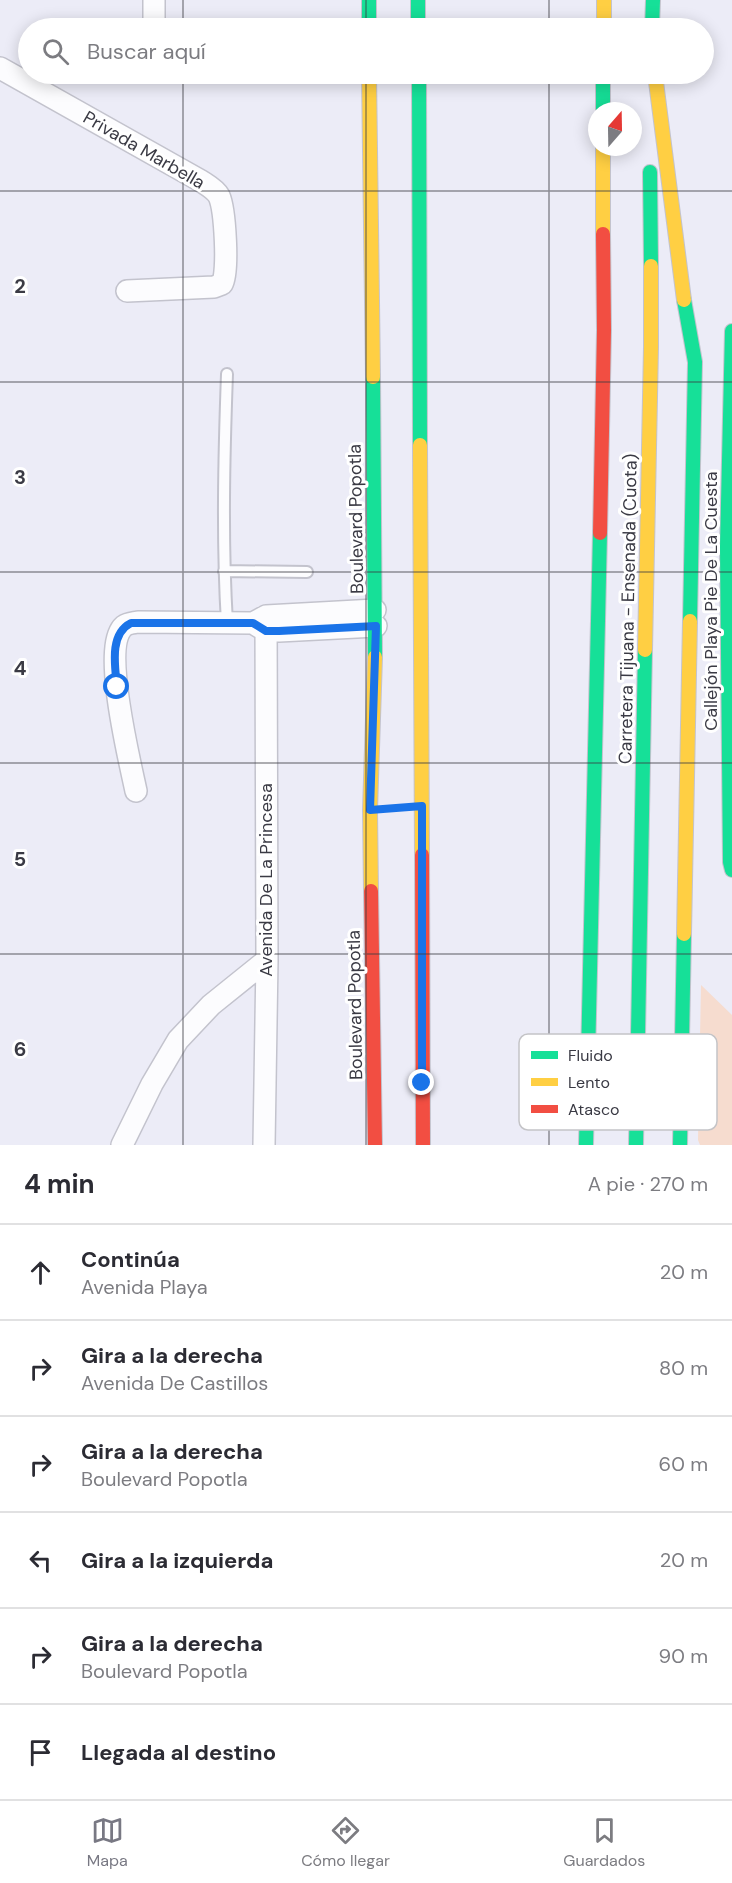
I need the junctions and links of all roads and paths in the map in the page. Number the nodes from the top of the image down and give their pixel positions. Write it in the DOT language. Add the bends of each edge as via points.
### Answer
graph roads {
  1 [pos="154,0"];
  2 [pos="369,0"];
  3 [pos="418,0"];
  4 [pos="604,0"];
  5 [pos="653,0"];
  6 [pos="154,18"];
  7 [pos="369,18"];
  8 [pos="418,18"];
  9 [pos="604,18"];
  10 [pos="652,18"];
  11 [pos="0,68"];
  12 [pos="18,78"];
  13 [pos="28,84"];
  14 [pos="369,84"];
  15 [pos="419,84"];
  16 [pos="603,84"];
  17 [pos="653,84"];
  18 [pos="654,84"];
  19 [pos="603,102"];
  20 [pos="650,140"];
  21 [pos="603,156"];
  22 [pos="650,162"];
  23 [pos="127,291"];
  24 [pos="732,331"];
  25 [pos="227,374"];
  26 [pos="729,547"];
  27 [pos="224,572"];
  28 [pos="307,572"];
  29 [pos="375,618"];
  30 [pos="227,623"];
  31 [pos="262,623"];
  32 [pos="136,791"];
  33 [pos="732,870"];
  34 [pos="267,960"];
  35 [pos="588,1034"];
  36 [pos="638,1034"];
  37 [pos="682,1034"];
  38 [pos="586,1130"];
  39 [pos="636,1130"];
  40 [pos="680,1130"];
  41 [pos="122,1145"];
  42 [pos="264,1145"];
  43 [pos="375,1145"];
  44 [pos="423,1145"];
  45 [pos="586,1145"];
  46 [pos="636,1145"];
  47 [pos="680,1145"];
  1 -- 6 [label="street"];
  2 -- 7 [label="main road"];
  3 -- 8 [label="main road"];
  4 -- 9 [label="main road"];
  5 -- 10 [label="main road"];
  11 -- 12 [label="street, Privada Marbella"];
  13 -- 23 [label="street, Privada Marbella" via="217,193 222,208 226,270 222,284"];
  14 -- 29 [label="main road, Boulevard Popotla"];
  15 -- 44 [label="main road" via="417,806"];
  16 -- 19 [label="main road"];
  17 -- 20 [label="main road"];
  18 -- 37 [label="main road" via="695,362"];
  21 -- 35 [label="main road, Carretera Tijuana - Ensenada (Cuota)" via="604,342"];
  22 -- 36 [label="main road, Carretera Tijuana - Ensenada (Cuota)"];
  24 -- 26 [label="main road, Callejón Playa Pie De La Cuesta"];
  25 -- 27 [label="lane"];
  26 -- 33 [label="main road, Callejón Playa Pie De La Cuesta"];
  27 -- 28 [label="lane"];
  27 -- 30 [label="lane"];
  29 -- 31 [label="street"];
  29 -- 43 [label="main road, Boulevard Popotla"];
  30 -- 31 [label="street"];
  30 -- 32 [label="street" via="138,622 124,626 120,633 114,656"];
  31 -- 34 [label="street, Avenida De La Princesa"];
  34 -- 41 [label="street" via="211,1005 178,1040"];
  34 -- 42 [label="street, Avenida De La Princesa"];
  38 -- 45 [label="main road, Carretera Tijuana - Ensenada (Cuota)"];
  39 -- 46 [label="main road, Carretera Tijuana - Ensenada (Cuota)"];
  40 -- 47 [label="main road"];
}
